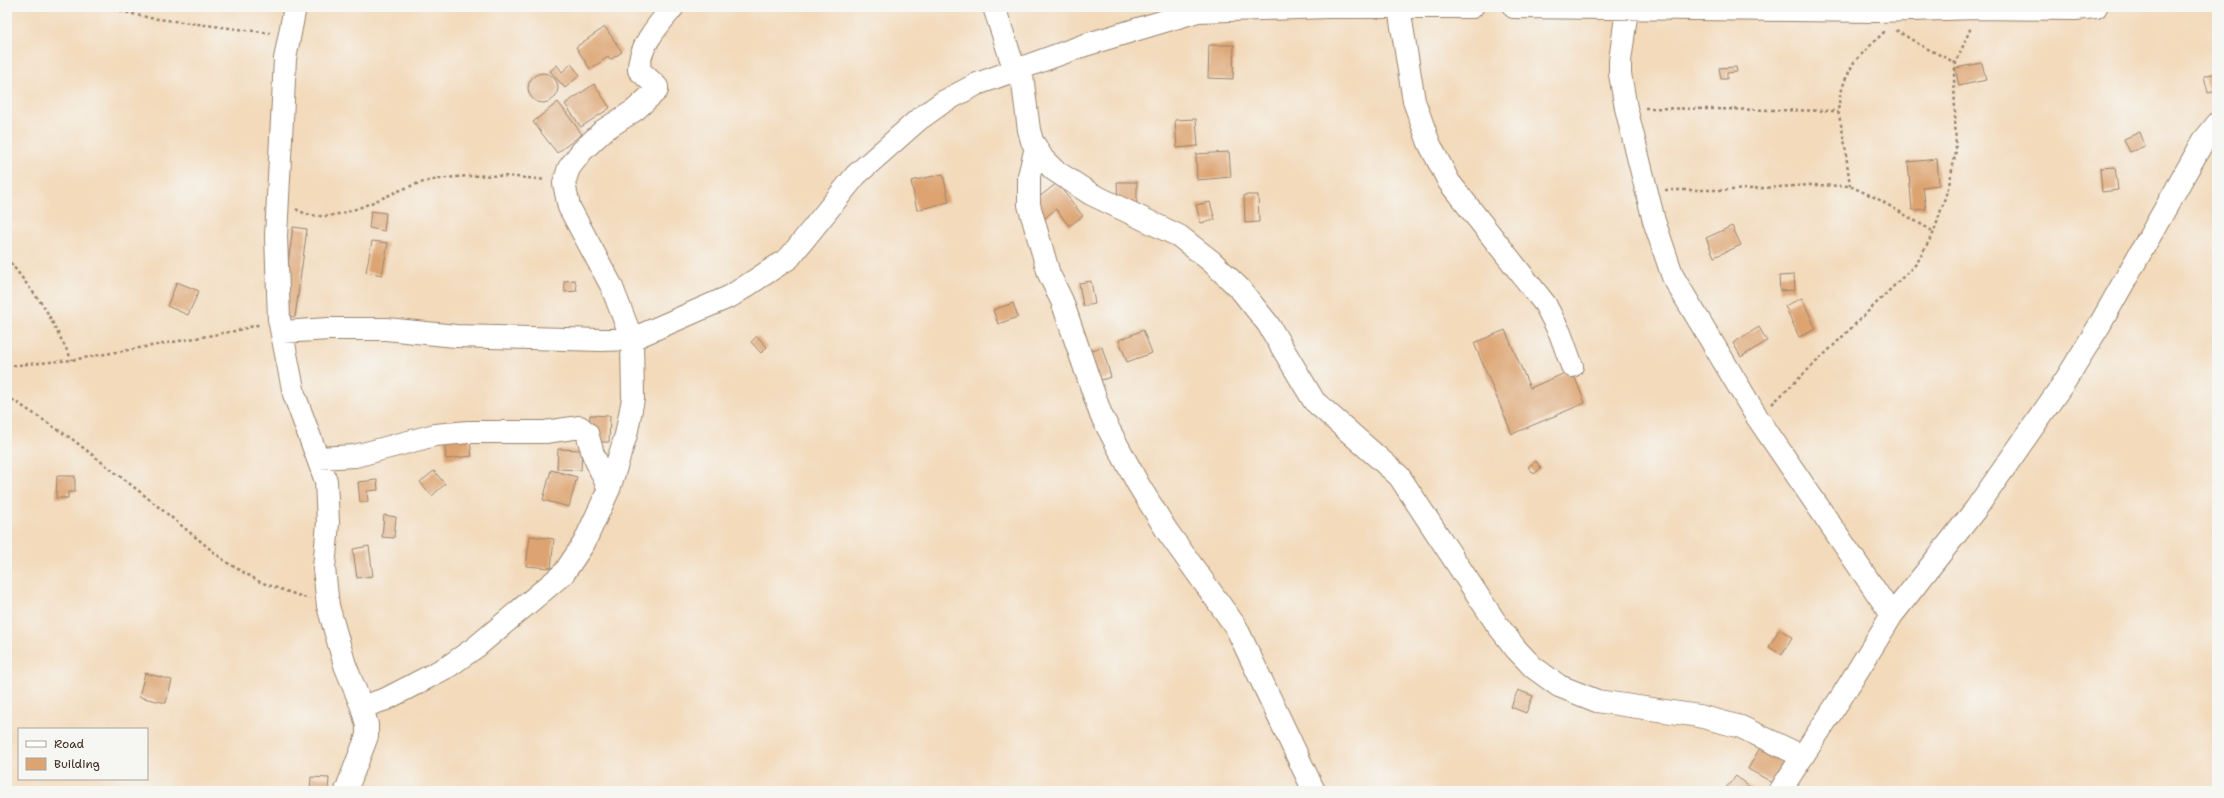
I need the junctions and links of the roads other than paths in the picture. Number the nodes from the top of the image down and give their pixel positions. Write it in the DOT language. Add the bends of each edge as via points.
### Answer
graph roads {
  1 [pos="295,7"];
  2 [pos="673,7"];
  3 [pos="994,7"];
  4 [pos="1472,7"];
  5 [pos="1514,7"];
  6 [pos="1992,7"];
  7 [pos="2096,7"];
  8 [pos="1399,8"];
  9 [pos="1679,8"];
  10 [pos="1627,9"];
  11 [pos="1018,69"];
  12 [pos="2217,124"];
  13 [pos="1036,147"];
  14 [pos="280,326"];
  15 [pos="632,339"];
  16 [pos="1572,366"];
  17 [pos="318,458"];
  18 [pos="609,489"];
  19 [pos="1892,615"];
  20 [pos="362,707"];
  21 [pos="1802,756"];
  22 [pos="346,791"];
  23 [pos="1314,791"];
  24 [pos="1780,791"];
  1 -- 14 [label="street" via="285,59 276,236"];
  2 -- 15 [label="street" via="647,44 639,64 639,70 657,87 657,90 635,110 604,130 582,151 569,168 564,183 568,207 611,285"];
  3 -- 11 [label="street"];
  4 -- 8 [label="street"];
  5 -- 10 [label="street"];
  6 -- 7 [label="street"];
  6 -- 9 [label="street" via="1877,11 1742,11"];
  8 -- 11 [label="street" via="1198,10"];
  8 -- 16 [label="street" via="1414,101 1428,143 1449,182 1545,304 1560,333"];
  9 -- 10 [label="street"];
  10 -- 19 [label="street" via="1620,61 1626,108 1654,221 1673,277 1757,417"];
  11 -- 13 [label="street" via="1032,141"];
  11 -- 15 [label="street" via="977,84 943,102 918,120 856,175 789,258 731,296"];
  12 -- 19 [label="street" via="2204,140 2103,320 2065,381 1975,510"];
  13 -- 21 [label="street" via="1043,159 1070,181 1122,210 1179,236 1211,261 1240,289 1268,324 1314,401 1399,476 1496,623 1533,668 1560,686 1597,702 1699,716 1741,727"];
  13 -- 23 [label="street" via="1029,176 1029,205 1049,274 1062,301 1101,415 1167,531 1236,627"];
  14 -- 15 [label="street" via="386,329 456,336"];
  14 -- 17 [label="street" via="294,394"];
  15 -- 18 [label="street" via="633,399 626,435"];
  17 -- 18 [label="street" via="355,456 434,435 468,432 545,432 580,427 587,433 593,454"];
  17 -- 20 [label="street" via="326,481 328,497 324,568 328,606 345,665"];
  18 -- 20 [label="street" via="584,542 564,573 476,647 449,666 386,699"];
  19 -- 21 [label="street"];
  20 -- 22 [label="street" via="367,736"];
  21 -- 24 [label="street"];
}
